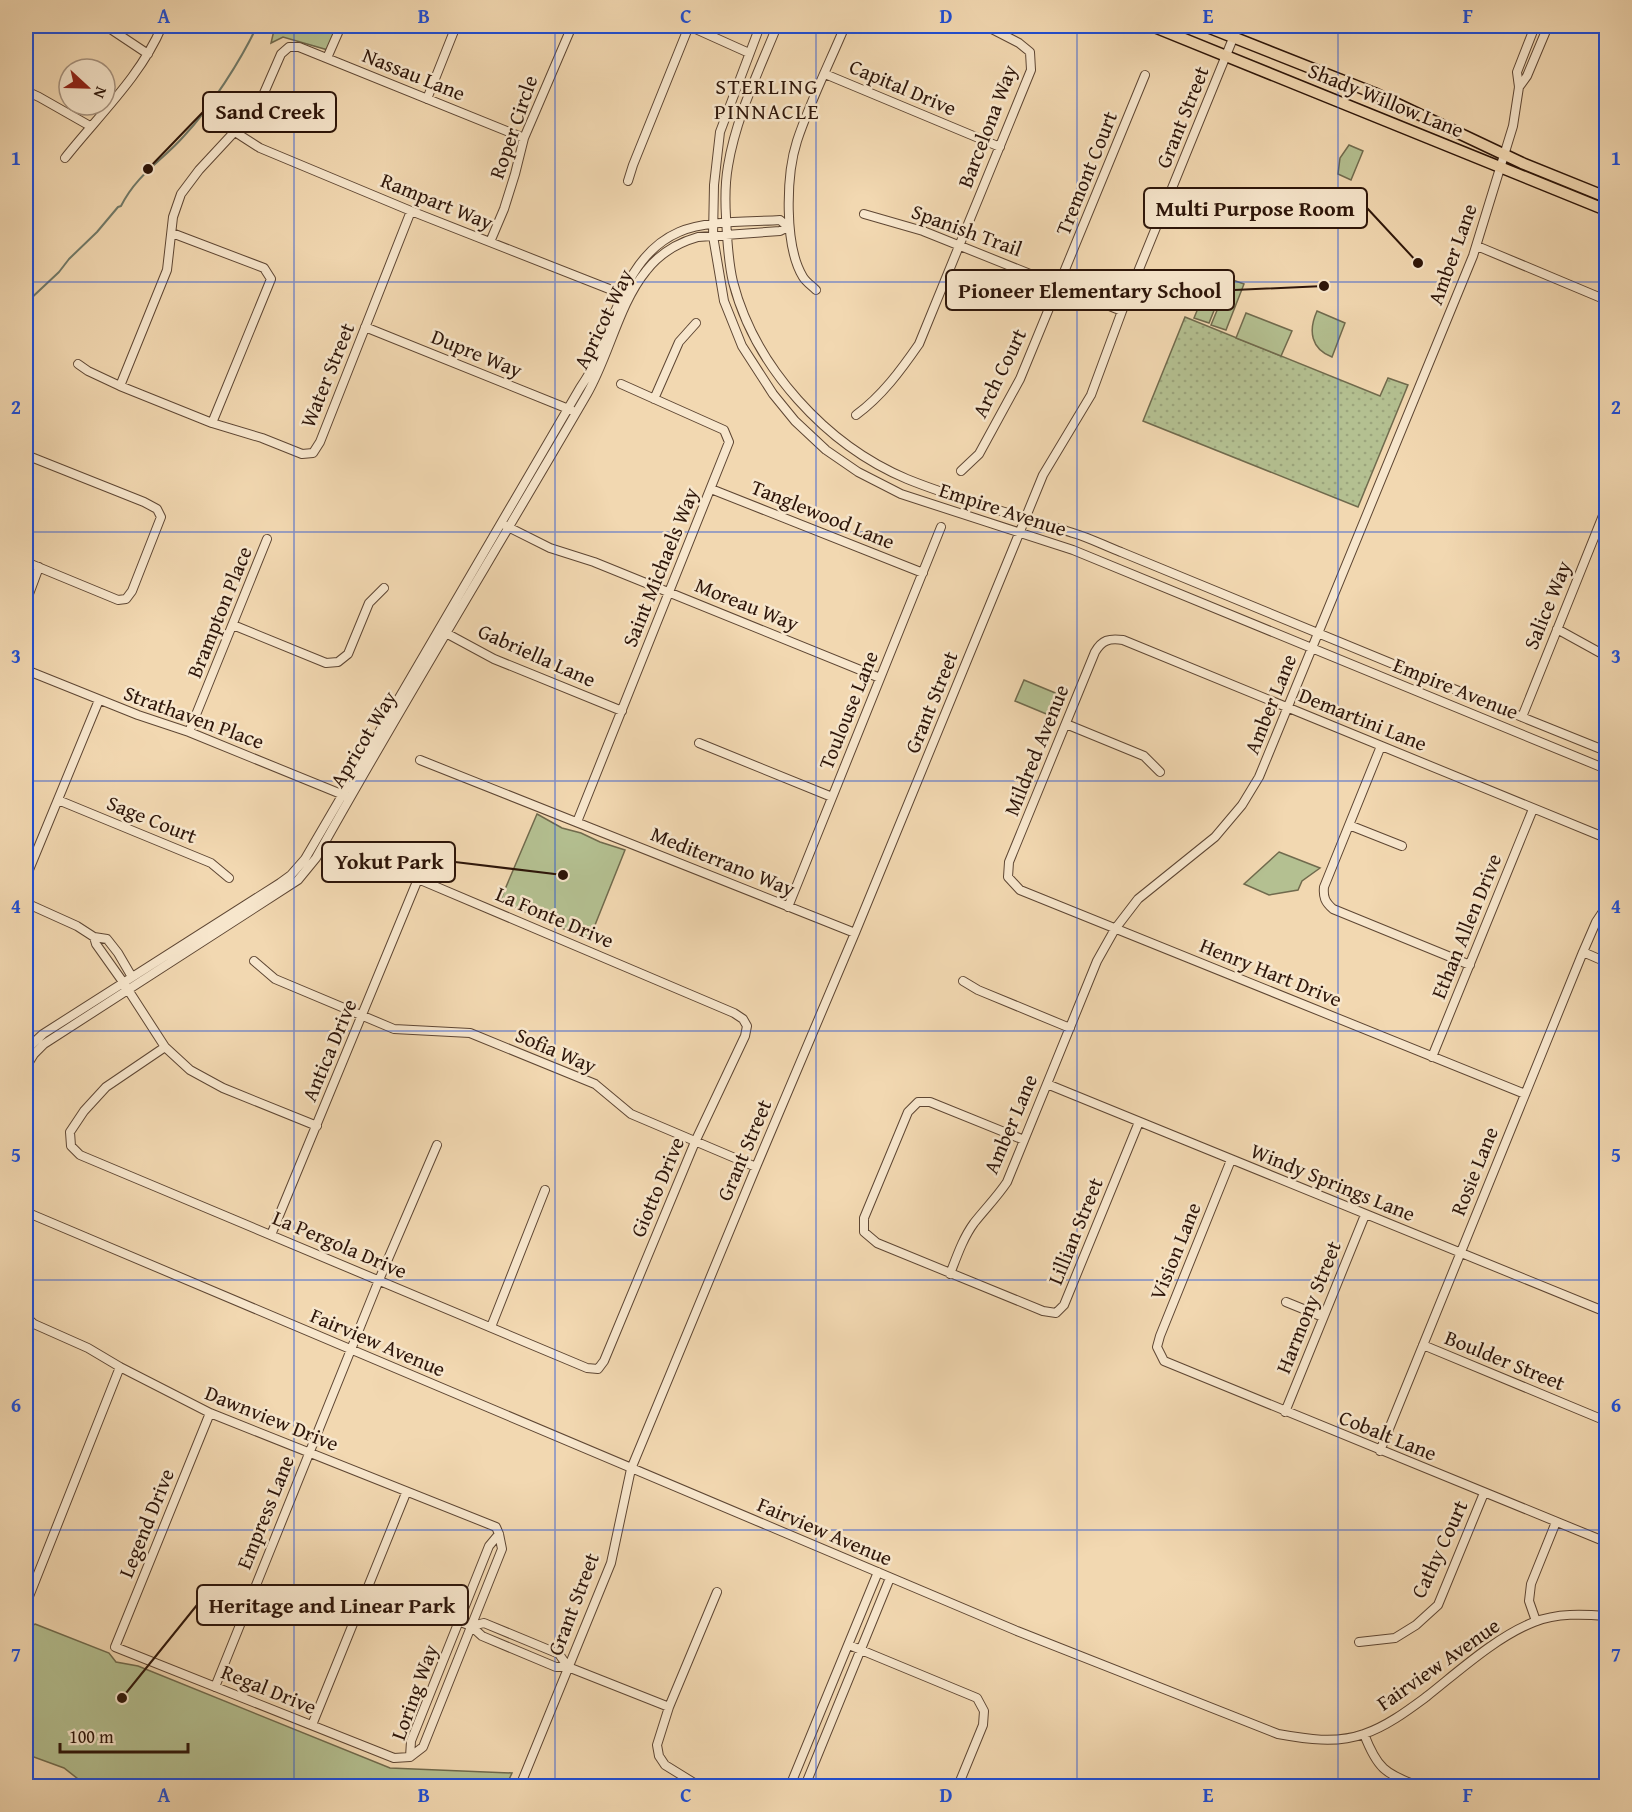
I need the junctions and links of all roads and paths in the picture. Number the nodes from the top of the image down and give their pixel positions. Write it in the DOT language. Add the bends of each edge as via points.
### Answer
graph roads {
  1 [pos="106,26"];
  2 [pos="162,26"];
  3 [pos="341,26"];
  4 [pos="456,26"];
  5 [pos="572,26"];
  6 [pos="689,26"];
  7 [pos="760,26"];
  8 [pos="777,26"];
  9 [pos="845,26"];
  10 [pos="986,26"];
  11 [pos="1152,26"];
  12 [pos="1205,26"];
  13 [pos="1238,26"];
  14 [pos="1535,26"];
  15 [pos="1548,26"];
  16 [pos="1234,37"];
  17 [pos="749,53"];
  18 [pos="148,54"];
  19 [pos="1226,56"];
  20 [pos="327,58"];
  21 [pos="825,74"];
  22 [pos="1145,75"];
  23 [pos="1519,87"];
  24 [pos="26,91"];
  25 [pos="427,99"];
  26 [pos="90,126"];
  27 [pos="235,132"];
  28 [pos="524,138"];
  29 [pos="1000,147"];
  30 [pos="1505,154"];
  31 [pos="65,158"];
  32 [pos="1500,168"];
  33 [pos="628,181"];
  34 [pos="1606,197"];
  35 [pos="1606,210"];
  36 [pos="411,211"];
  37 [pos="864,214"];
  38 [pos="726,224"];
  39 [pos="713,225"];
  40 [pos="788,227"];
  41 [pos="172,233"];
  42 [pos="726,235"];
  43 [pos="713,236"];
  44 [pos="490,242"];
  45 [pos="959,246"];
  46 [pos="1476,246"];
  47 [pos="1060,284"];
  48 [pos="816,290"];
  49 [pos="626,296"];
  50 [pos="1606,300"];
  51 [pos="1122,311"];
  52 [pos="696,322"];
  53 [pos="365,327"];
  54 [pos="78,364"];
  55 [pos="621,384"];
  56 [pos="120,386"];
  57 [pos="654,399"];
  58 [pos="572,411"];
  59 [pos="856,414"];
  60 [pos="212,423"];
  61 [pos="26,455"];
  62 [pos="961,471"];
  63 [pos="711,489"];
  64 [pos="1606,507"];
  65 [pos="1025,519"];
  66 [pos="505,525"];
  67 [pos="941,527"];
  68 [pos="1019,534"];
  69 [pos="267,538"];
  70 [pos="26,562"];
  71 [pos="39,567"];
  72 [pos="922,573"];
  73 [pos="384,588"];
  74 [pos="669,592"];
  75 [pos="26,602"];
  76 [pos="233,625"];
  77 [pos="1557,629"];
  78 [pos="443,631"];
  79 [pos="1318,633"];
  80 [pos="1106,640"];
  81 [pos="1312,649"];
  82 [pos="1606,656"];
  83 [pos="26,670"];
  84 [pos="880,678"];
  85 [pos="99,700"];
  86 [pos="1288,708"];
  87 [pos="621,711"];
  88 [pos="1522,717"];
  89 [pos="1066,724"];
  90 [pos="189,732"];
  91 [pos="699,743"];
  92 [pos="1381,746"];
  93 [pos="1606,751"];
  94 [pos="420,760"];
  95 [pos="1606,769"];
  96 [pos="1160,772"];
  97 [pos="346,796"];
  98 [pos="832,797"];
  99 [pos="58,800"];
  100 [pos="1533,809"];
  101 [pos="577,822"];
  102 [pos="1349,825"];
  103 [pos="1606,838"];
  104 [pos="1402,846"];
  105 [pos="348,864"];
  106 [pos="26,877"];
  107 [pos="1008,877"];
  108 [pos="229,878"];
  109 [pos="418,879"];
  110 [pos="26,903"];
  111 [pos="788,907"];
  112 [pos="1606,907"];
  113 [pos="1115,928"];
  114 [pos="855,933"];
  115 [pos="94,937"];
  116 [pos="1583,952"];
  117 [pos="254,961"];
  118 [pos="1606,962"];
  119 [pos="1470,965"];
  120 [pos="963,981"];
  121 [pos="128,983"];
  122 [pos="363,1016"];
  123 [pos="743,1019"];
  124 [pos="1070,1028"];
  125 [pos="165,1047"];
  126 [pos="26,1050"];
  127 [pos="1432,1057"];
  128 [pos="26,1067"];
  129 [pos="1047,1084"];
  130 [pos="1525,1095"];
  131 [pos="1138,1122"];
  132 [pos="317,1126"];
  133 [pos="1024,1140"];
  134 [pos="695,1142"];
  135 [pos="437,1145"];
  136 [pos="1231,1160"];
  137 [pos="756,1167"];
  138 [pos="545,1190"];
  139 [pos="26,1212"];
  140 [pos="1365,1215"];
  141 [pos="271,1235"];
  142 [pos="1461,1252"];
  143 [pos="950,1274"];
  144 [pos="379,1280"];
  145 [pos="1286,1302"];
  146 [pos="1606,1312"];
  147 [pos="26,1317"];
  148 [pos="1323,1317"];
  149 [pos="30,1324"];
  150 [pos="491,1327"];
  151 [pos="1423,1345"];
  152 [pos="351,1350"];
  153 [pos="1159,1355"];
  154 [pos="120,1367"];
  155 [pos="598,1369"];
  156 [pos="1285,1412"];
  157 [pos="210,1413"];
  158 [pos="1605,1417"];
  159 [pos="1380,1450"];
  160 [pos="309,1452"];
  161 [pos="631,1469"];
  162 [pos="406,1493"];
  163 [pos="1484,1493"];
  164 [pos="1556,1522"];
  165 [pos="499,1534"];
  166 [pos="1606,1542"];
  167 [pos="878,1572"];
  168 [pos="890,1578"];
  169 [pos="717,1592"];
  170 [pos="26,1604"];
  171 [pos="1606,1616"];
  172 [pos="458,1621"];
  173 [pos="1536,1621"];
  174 [pos="471,1626"];
  175 [pos="1359,1642"];
  176 [pos="849,1645"];
  177 [pos="116,1647"];
  178 [pos="861,1649"];
  179 [pos="568,1667"];
  180 [pos="215,1686"];
  181 [pos="669,1707"];
  182 [pos="312,1725"];
  183 [pos="1364,1734"];
  184 [pos="410,1757"];
  185 [pos="520,1786"];
  186 [pos="699,1786"];
  187 [pos="790,1786"];
  188 [pos="805,1786"];
  189 [pos="958,1786"];
  190 [pos="1418,1786"];
  1 -- 18 [label="street"];
  2 -- 18 [label="street"];
  3 -- 20 [label="street"];
  4 -- 25 [label="street"];
  5 -- 28 [label="street, Roper Circle"];
  6 -- 17 [label="street"];
  6 -- 33 [label="street"];
  7 -- 17 [label="street, Empire Avenue"];
  8 -- 38 [label="street, Empire Avenue" via="734,135 725,191"];
  9 -- 21 [label="street"];
  10 -- 29 [label="street, Barcelona Way" via="1030,52 1031,70"];
  11 -- 19 [label="main road, Shady Willow Lane"];
  12 -- 16 [label="main road, Shady Willow Lane"];
  13 -- 16 [label="street"];
  14 -- 23 [label="street, Amber Lane" via="1517,72"];
  15 -- 23 [label="street, Amber Lane"];
  16 -- 19 [label="street, Grant Street"];
  16 -- 30 [label="main road, Shady Willow Lane" via="1374,93"];
  17 -- 39 [label="street, Empire Avenue" via="720,132"];
  18 -- 26 [label="street"];
  19 -- 32 [label="main road, Shady Willow Lane"];
  19 -- 51 [label="street, Grant Street"];
  20 -- 25 [label="street, Nassau Lane"];
  20 -- 27 [label="street, Nassau Lane" via="289,47 281,54 251,114"];
  21 -- 29 [label="street, Capital Drive"];
  21 -- 40 [label="street" via="797,142"];
  22 -- 47 [label="street, Tremont Court"];
  23 -- 30 [label="street, Amber Lane"];
  24 -- 26 [label="street"];
  25 -- 28 [label="street, Nassau Lane"];
  26 -- 31 [label="street"];
  27 -- 36 [label="street, Rampart Way" via="260,147"];
  27 -- 41 [label="street" via="181,194"];
  28 -- 44 [label="street, Roper Circle" via="507,200"];
  29 -- 45 [label="street, Barcelona Way"];
  30 -- 32 [label="street, Amber Lane"];
  30 -- 34 [label="main road, Shady Willow Lane"];
  32 -- 35 [label="main road, Shady Willow Lane"];
  32 -- 46 [label="street, Amber Lane"];
  36 -- 44 [label="street, Rampart Way"];
  36 -- 53 [label="street, Water Street"];
  37 -- 45 [label="street, Spanish Trail"];
  38 -- 39 [label="street, Apricot Way"];
  38 -- 40 [label="street, Apricot Way" via="780,220"];
  38 -- 42 [label="street, Empire Avenue"];
  39 -- 43 [label="street, Empire Avenue"];
  39 -- 49 [label="street, Apricot Way" via="680,231 658,245 637,268"];
  40 -- 42 [label="street, Apricot Way"];
  40 -- 48 [label="street" via="798,266"];
  41 -- 56 [label="street" via="167,270"];
  41 -- 60 [label="street" via="264,268 272,279"];
  42 -- 43 [label="street, Apricot Way"];
  42 -- 65 [label="street, Empire Avenue" via="734,286 755,338 806,410 865,457 906,478"];
  43 -- 49 [label="street, Apricot Way" via="686,240 662,254"];
  43 -- 68 [label="street, Empire Avenue" via="724,301 742,346 795,421 826,450 901,494"];
  44 -- 49 [label="street, Rampart Way"];
  45 -- 47 [label="street, Spanish Trail"];
  45 -- 59 [label="street, Barcelona Way" via="919,344 900,371"];
  46 -- 50 [label="street"];
  46 -- 79 [label="street, Amber Lane"];
  47 -- 51 [label="street, Spanish Trail"];
  47 -- 62 [label="street, Arch Court" via="1020,379 979,454"];
  49 -- 58 [label="street, Apricot Way"];
  51 -- 65 [label="street, Grant Street" via="1091,394 1043,475"];
  52 -- 57 [label="street" via="679,342"];
  53 -- 58 [label="street, Dupre Way"];
  53 -- 60 [label="street, Water Street" via="313,453 302,454"];
  54 -- 56 [label="street"];
  55 -- 57 [label="street, Saint Michaels Way"];
  56 -- 60 [label="street"];
  57 -- 63 [label="street, Saint Michaels Way" via="724,430 729,442"];
  58 -- 66 [label="street, Apricot Way"];
  61 -- 71 [label="street" via="144,502 157,509 161,517 126,599 118,600"];
  63 -- 72 [label="street, Tanglewood Lane"];
  63 -- 74 [label="street, Saint Michaels Way"];
  64 -- 77 [label="street, Salice Way"];
  65 -- 68 [label="street, Grant Street"];
  65 -- 79 [label="street, Empire Avenue" via="1077,534"];
  66 -- 74 [label="street, Moreau Way" via="550,548"];
  66 -- 78 [label="street, Apricot Way"];
  67 -- 72 [label="street, Toulouse Lane"];
  68 -- 81 [label="street, Empire Avenue" via="1073,550"];
  68 -- 114 [label="street, Grant Street"];
  69 -- 76 [label="street, Brampton Place"];
  70 -- 71 [label="street"];
  71 -- 75 [label="street"];
  72 -- 84 [label="street, Toulouse Lane"];
  73 -- 76 [label="street" via="369,603 348,654 338,662 327,663"];
  74 -- 84 [label="street, Moreau Way"];
  74 -- 87 [label="street, Saint Michaels Way"];
  76 -- 90 [label="street, Brampton Place"];
  77 -- 82 [label="street"];
  77 -- 88 [label="street, Salice Way"];
  78 -- 87 [label="street, Gabriella Lane" via="494,659"];
  78 -- 97 [label="street, Apricot Way"];
  79 -- 81 [label="street, Amber Lane"];
  79 -- 88 [label="street, Empire Avenue"];
  80 -- 86 [label="street, Demartini Lane" via="1123,640"];
  80 -- 89 [label="street, Mildred Avenue" via="1095,652"];
  81 -- 86 [label="street, Amber Lane"];
  81 -- 95 [label="street, Empire Avenue"];
  83 -- 85 [label="street, Strathaven Place"];
  84 -- 98 [label="street, Toulouse Lane"];
  85 -- 90 [label="street, Strathaven Place"];
  85 -- 99 [label="street"];
  86 -- 92 [label="street, Demartini Lane"];
  86 -- 113 [label="street, Amber Lane" via="1259,777 1242,804 1215,837 1138,899"];
  87 -- 101 [label="street, Saint Michaels Way"];
  88 -- 93 [label="street, Empire Avenue"];
  89 -- 96 [label="street" via="1144,756"];
  89 -- 107 [label="street, Mildred Avenue" via="1009,862"];
  90 -- 97 [label="street, Strathaven Place"];
  91 -- 98 [label="street"];
  92 -- 100 [label="street, Demartini Lane"];
  92 -- 102 [label="street"];
  94 -- 101 [label="street, Mediterrano Way"];
  97 -- 121 [label="street, Apricot Way" via="316,858 298,880"];
  98 -- 111 [label="street, Toulouse Lane"];
  99 -- 106 [label="street"];
  99 -- 108 [label="street, Sage Court" via="211,863"];
  100 -- 103 [label="street, Demartini Lane"];
  100 -- 119 [label="street, Ethan Allen Drive"];
  101 -- 111 [label="street, Mediterrano Way"];
  102 -- 104 [label="street"];
  102 -- 119 [label="street" via="1324,887 1323,896 1332,909"];
  105 -- 109 [label="street, La Fonte Drive" via="371,863"];
  107 -- 113 [label="street, Henry Hart Drive" via="1020,890"];
  109 -- 122 [label="street, Antica Drive"];
  109 -- 123 [label="street, La Fonte Drive"];
  110 -- 115 [label="street"];
  111 -- 114 [label="street, Mediterrano Way"];
  112 -- 116 [label="street, Rosie Lane"];
  113 -- 124 [label="street, Amber Lane"];
  113 -- 127 [label="street, Henry Hart Drive"];
  114 -- 137 [label="street, Grant Street"];
  115 -- 121 [label="street"];
  115 -- 121 [label="street" via="107,939 118,953"];
  116 -- 118 [label="street"];
  116 -- 130 [label="street, Rosie Lane"];
  117 -- 122 [label="street, Sofia Way" via="275,979"];
  119 -- 127 [label="street, Ethan Allen Drive"];
  120 -- 124 [label="street"];
  121 -- 125 [label="street"];
  121 -- 126 [label="street, Apricot Way" via="43,1034"];
  121 -- 128 [label="street, Apricot Way" via="44,1044"];
  122 -- 132 [label="street, Antica Drive"];
  122 -- 134 [label="street, Sofia Way" via="394,1029 470,1034 595,1084 631,1114"];
  123 -- 134 [label="street, Giotto Drive" via="747,1026 745,1036"];
  124 -- 129 [label="street, Amber Lane"];
  125 -- 132 [label="street" via="190,1070 223,1088"];
  125 -- 141 [label="street, La Pergola Drive" via="106,1087 84,1110 70,1132 71,1146 80,1155"];
  127 -- 130 [label="street, Henry Hart Drive"];
  129 -- 131 [label="street, Windy Springs Lane"];
  129 -- 133 [label="street, Amber Lane"];
  130 -- 142 [label="street, Rosie Lane"];
  131 -- 136 [label="street, Windy Springs Lane"];
  131 -- 143 [label="street, Lillian Street" via="1064,1305 1056,1313"];
  132 -- 141 [label="street, Antica Drive"];
  133 -- 143 [label="street, Amber Lane" via="1006,1182 964,1240"];
  133 -- 143 [label="street" via="930,1102 918,1102 908,1112 864,1218 864,1232 877,1243"];
  134 -- 137 [label="street, Sofia Way"];
  134 -- 155 [label="street, Giotto Drive"];
  135 -- 144 [label="street, Empress Lane"];
  136 -- 140 [label="street, Windy Springs Lane"];
  136 -- 153 [label="street, Vision Lane" via="1160,1336"];
  137 -- 161 [label="street, Grant Street"];
  138 -- 150 [label="street"];
  139 -- 152 [label="street, Fairview Avenue"];
  140 -- 142 [label="street, Windy Springs Lane"];
  140 -- 148 [label="street, Harmony Street"];
  141 -- 144 [label="street, La Pergola Drive"];
  142 -- 146 [label="street, Windy Springs Lane"];
  142 -- 151 [label="street, Rosie Lane"];
  144 -- 150 [label="street, La Pergola Drive"];
  144 -- 152 [label="street, Empress Lane"];
  145 -- 148 [label="street"];
  147 -- 149 [label="street, Dawnview Drive"];
  148 -- 156 [label="street, Harmony Street"];
  149 -- 154 [label="street, Dawnview Drive" via="88,1348"];
  150 -- 155 [label="street, La Pergola Drive" via="587,1368"];
  151 -- 158 [label="street, Boulder Street"];
  151 -- 159 [label="street, Rosie Lane"];
  152 -- 160 [label="street, Empress Lane"];
  152 -- 161 [label="street, Fairview Avenue"];
  153 -- 156 [label="street, Cobalt Lane" via="1170,1364"];
  154 -- 157 [label="street, Dawnview Drive"];
  154 -- 170 [label="street"];
  156 -- 159 [label="street, Cobalt Lane"];
  157 -- 160 [label="street, Dawnview Drive"];
  157 -- 177 [label="street, Legend Drive"];
  159 -- 163 [label="street, Cobalt Lane"];
  160 -- 162 [label="street, Dawnview Drive"];
  160 -- 180 [label="street, Empress Lane"];
  161 -- 167 [label="street, Fairview Avenue"];
  161 -- 179 [label="street, Grant Street" via="611,1563"];
  162 -- 165 [label="street, Dawnview Drive" via="486,1522 496,1527"];
  162 -- 182 [label="street"];
  163 -- 164 [label="street, Cobalt Lane"];
  163 -- 175 [label="street, Cathy Court" via="1438,1605 1395,1638"];
  164 -- 166 [label="street, Cobalt Lane"];
  164 -- 173 [label="street" via="1531,1584 1529,1601"];
  165 -- 172 [label="street, Loring Way" via="489,1546"];
  165 -- 174 [label="street, Loring Way" via="502,1549"];
  167 -- 168 [label="street, Fairview Avenue"];
  167 -- 176 [label="street"];
  168 -- 178 [label="street"];
  168 -- 183 [label="street, Fairview Avenue" via="1278,1734 1335,1740"];
  169 -- 181 [label="street"];
  171 -- 173 [label="street, Fairview Avenue" via="1576,1613"];
  172 -- 174 [label="street"];
  172 -- 184 [label="street, Loring Way" via="411,1741"];
  173 -- 183 [label="street, Fairview Avenue" via="1505,1636 1400,1717"];
  174 -- 179 [label="street" via="482,1636 556,1667"];
  174 -- 179 [label="street" via="484,1623 559,1654"];
  174 -- 184 [label="street, Loring Way" via="423,1747"];
  176 -- 178 [label="street"];
  176 -- 187 [label="street"];
  177 -- 180 [label="street, Regal Drive"];
  178 -- 188 [label="street"];
  178 -- 189 [label="street" via="977,1698 984,1711 983,1725"];
  179 -- 181 [label="street"];
  179 -- 185 [label="street, Grant Street"];
  180 -- 182 [label="street, Regal Drive"];
  181 -- 186 [label="street" via="657,1744 659,1756 665,1765"];
  182 -- 184 [label="street, Regal Drive" via="394,1758"];
  183 -- 190 [label="street" via="1383,1770"];
}
